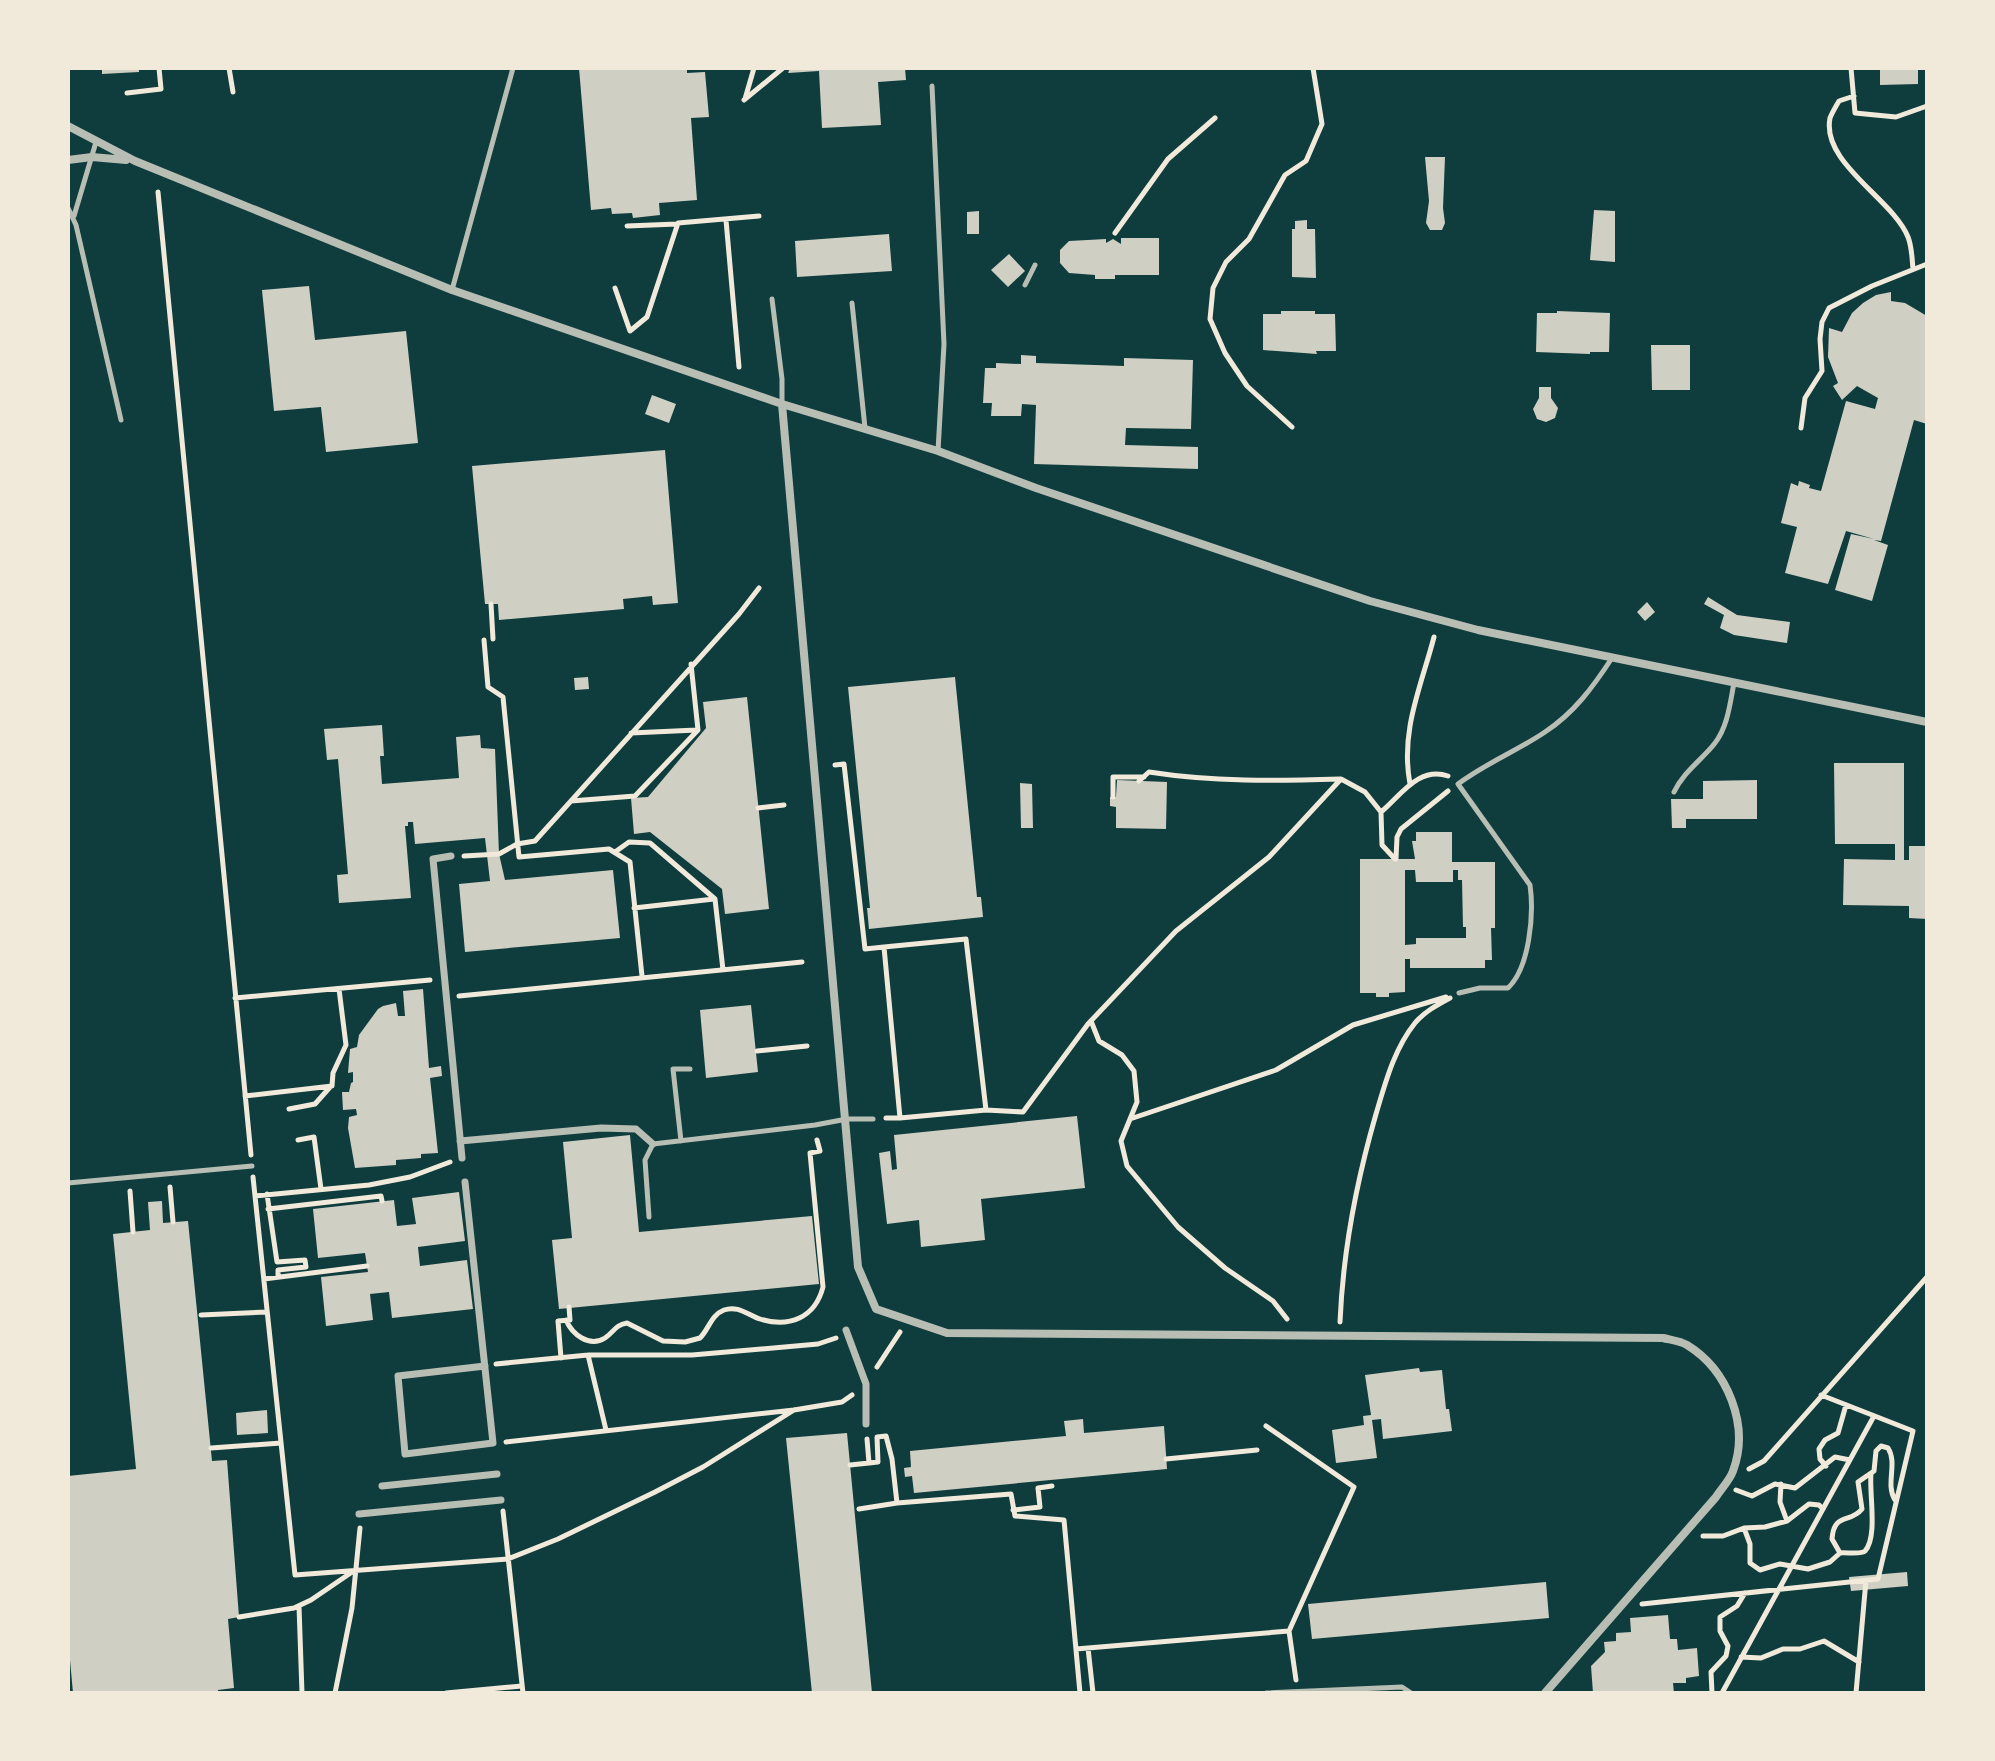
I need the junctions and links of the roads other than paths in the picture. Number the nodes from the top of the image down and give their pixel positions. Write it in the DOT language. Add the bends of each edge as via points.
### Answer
graph roads {
  1 [pos="513,68"];
  2 [pos="932,86"];
  3 [pos="68,126"];
  4 [pos="96,142"];
  5 [pos="92,157"];
  6 [pos="68,160"];
  7 [pos="135,161"];
  8 [pos="68,208"];
  9 [pos="74,217"];
  10 [pos="1035,265"];
  11 [pos="1025,285"];
  12 [pos="452,290"];
  13 [pos="772,299"];
  14 [pos="852,303"];
  15 [pos="782,404"];
  16 [pos="121,420"];
  17 [pos="865,428"];
  18 [pos="938,451"];
  19 [pos="1612,658"];
  20 [pos="1735,682"];
  21 [pos="1927,722"];
  22 [pos="1674,792"];
  23 [pos="451,856"];
  24 [pos="1459,993"];
  25 [pos="690,1069"];
  26 [pos="847,1119"];
  27 [pos="873,1119"];
  28 [pos="460,1141"];
  29 [pos="681,1141"];
  30 [pos="653,1144"];
  31 [pos="462,1158"];
  32 [pos="252,1166"];
  33 [pos="465,1182"];
  34 [pos="68,1183"];
  35 [pos="649,1217"];
  36 [pos="846,1330"];
  37 [pos="485,1366"];
  38 [pos="866,1424"];
  39 [pos="497,1474"];
  40 [pos="382,1486"];
  41 [pos="501,1500"];
  42 [pos="359,1514"];
  43 [pos="1266,1693"];
  44 [pos="1411,1693"];
  45 [pos="1545,1693"];
  1 -- 12 [label="lane"];
  2 -- 18 [label="lane" via="944,344"];
  3 -- 4 [label="street"];
  4 -- 5 [label="lane"];
  4 -- 7 [label="street"];
  5 -- 6 [label="street"];
  5 -- 7 [label="street"];
  5 -- 9 [label="lane"];
  7 -- 12 [label="street"];
  8 -- 9 [label="lane"];
  9 -- 16 [label="lane"];
  10 -- 11 [label="lane"];
  12 -- 15 [label="street"];
  13 -- 15 [label="lane"];
  14 -- 17 [label="lane"];
  15 -- 17 [label="street"];
  15 -- 26 [label="street"];
  17 -- 18 [label="street"];
  18 -- 19 [label="street" via="1370,601"];
  19 -- 20 [label="street"];
  19 -- 24 [label="lane" via="1592,688 1556,724 1458,784 1530,885 1533,901 1513,983 1508,988"];
  20 -- 21 [label="street"];
  20 -- 22 [label="lane" via="1717,741"];
  23 -- 28 [label="street" via="433,859"];
  25 -- 29 [label="lane" via="673,1069"];
  26 -- 27 [label="lane"];
  26 -- 29 [label="lane"];
  26 -- 45 [label="street" via="858,1267 876,1309 947,1333 1663,1338 1685,1343 1711,1363 1734,1405 1739,1436 1733,1472"];
  28 -- 30 [label="street" via="601,1128 636,1129"];
  28 -- 31 [label="street"];
  29 -- 30 [label="lane"];
  30 -- 35 [label="lane" via="645,1160"];
  32 -- 34 [label="lane"];
  33 -- 37 [label="street"];
  36 -- 38 [label="street" via="866,1384"];
  37 -- 37 [label="street" via="493,1443 405,1454 398,1376"];
  39 -- 40 [label="street"];
  41 -- 42 [label="street"];
  43 -- 44 [label="lane" via="1402,1687"];
}
